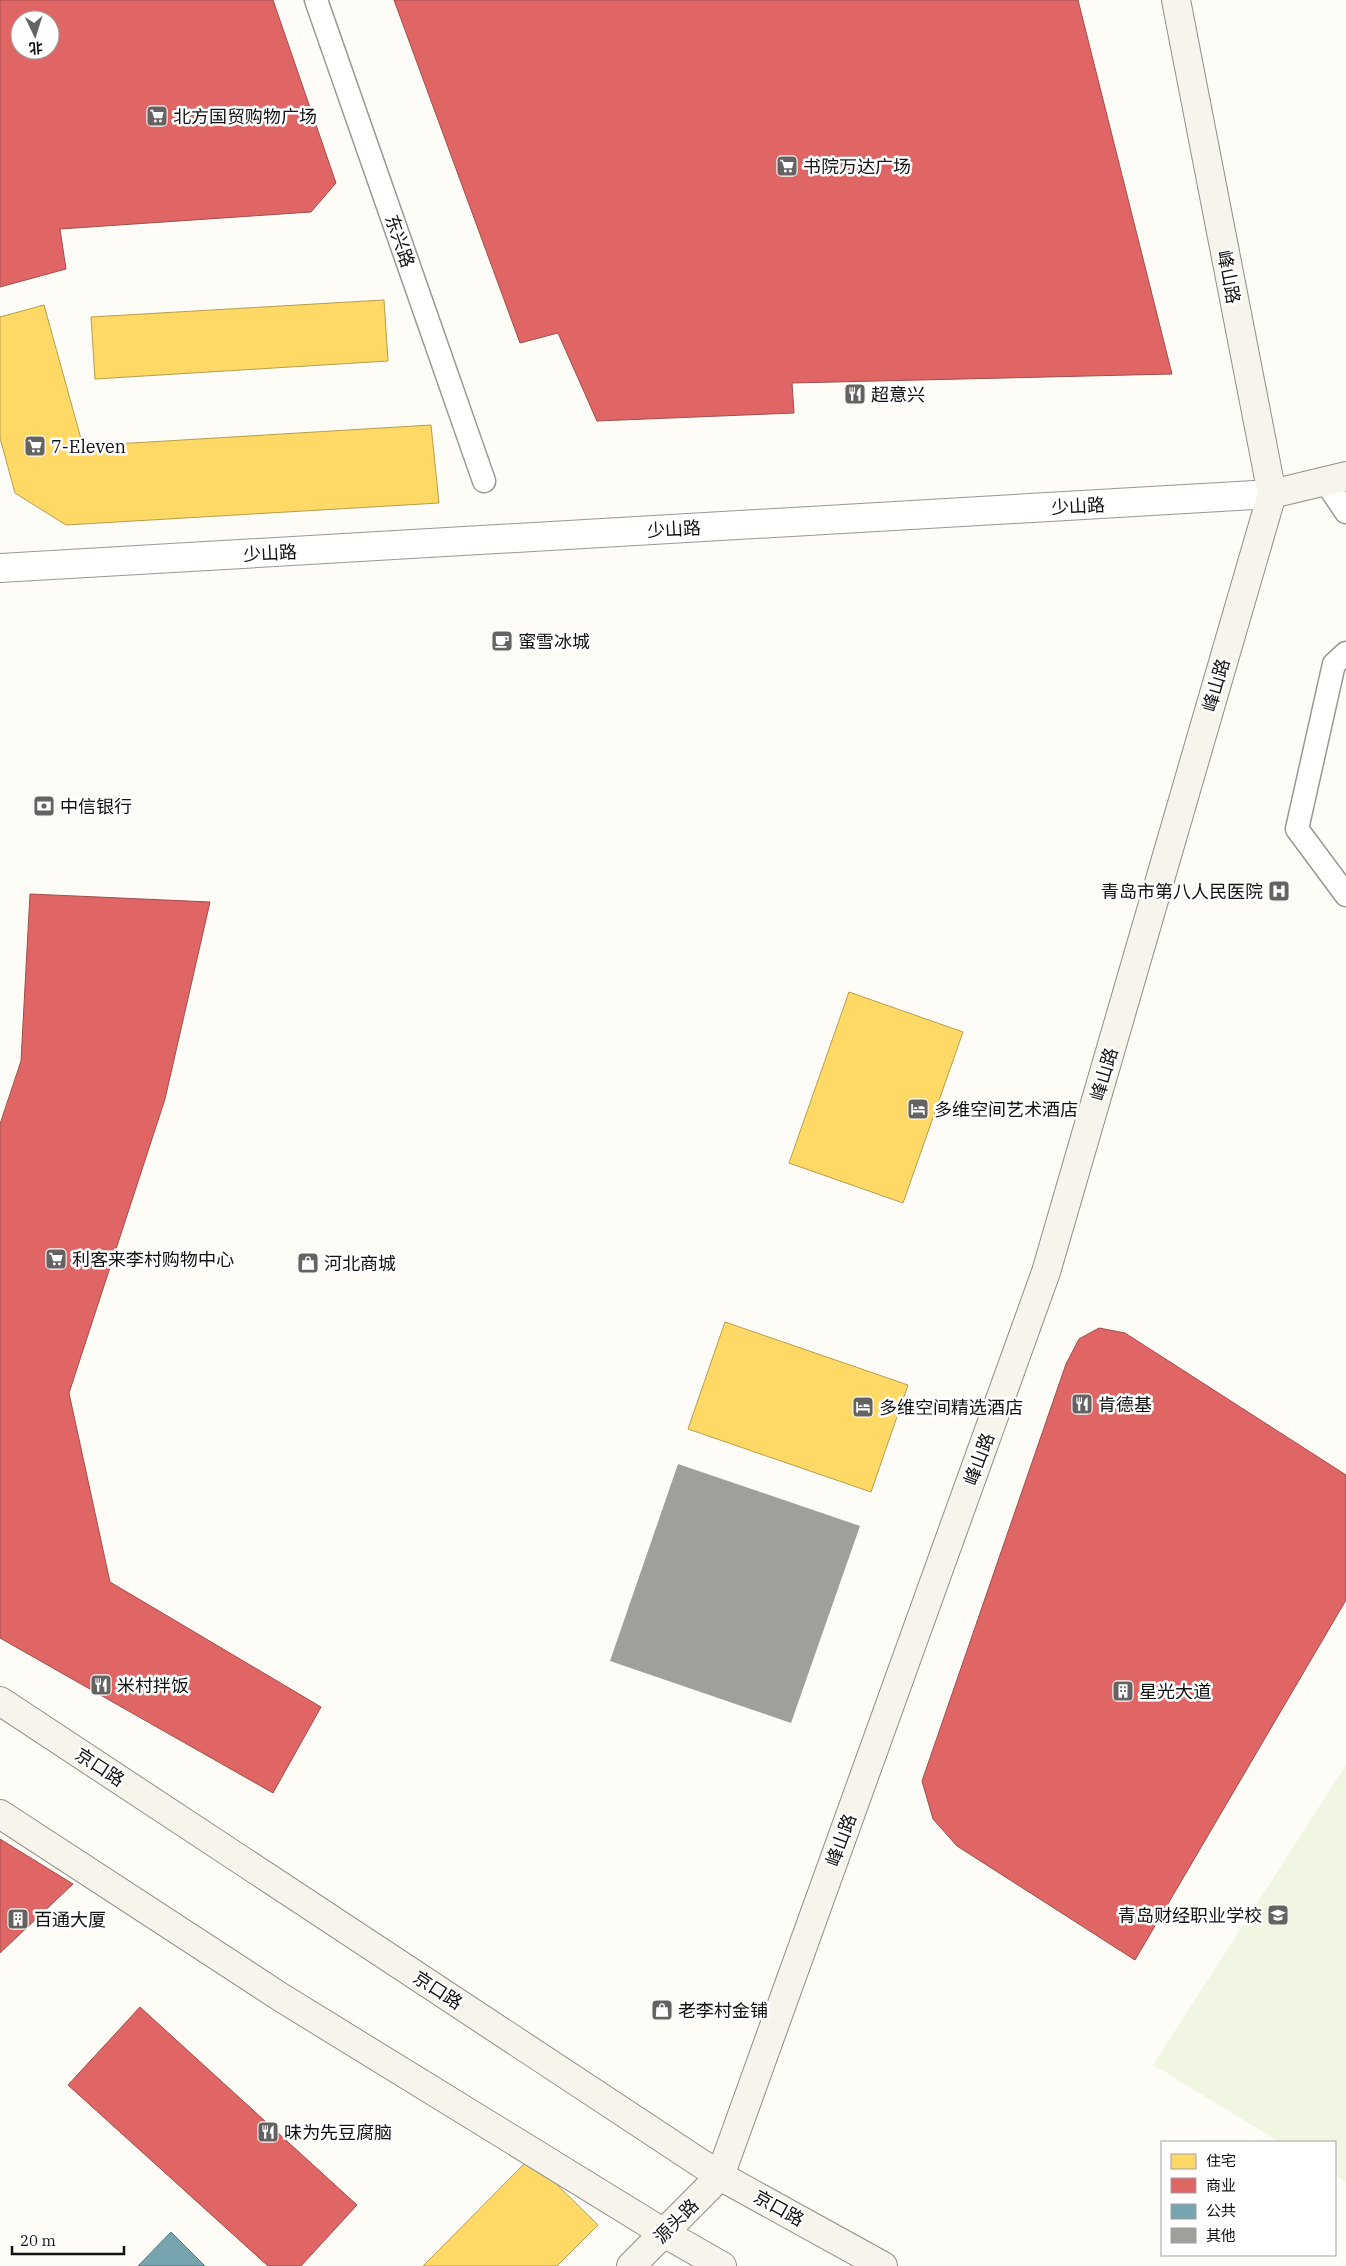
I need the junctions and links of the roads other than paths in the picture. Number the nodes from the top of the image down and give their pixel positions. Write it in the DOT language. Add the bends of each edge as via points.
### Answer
graph roads {
  1 [pos="316,0"];
  2 [pos="1176,0"];
  3 [pos="1335,479"];
  4 [pos="484,481"];
  5 [pos="1272,494"];
  6 [pos="1346,512"];
  7 [pos="0,568"];
  8 [pos="1346,653"];
  9 [pos="1346,895"];
  10 [pos="0,1701"];
  11 [pos="0,1814"];
  12 [pos="720,2176"];
  13 [pos="664,2233"];
  14 [pos="631,2266"];
  15 [pos="722,2266"];
  16 [pos="883,2266"];
  1 -- 4 [label="lane, 东兴路"];
  2 -- 5 [label="street, 峰山路"];
  3 -- 5 [label="street, 少山路"];
  3 -- 6 [label="lane"];
  5 -- 7 [label="street, 少山路"];
  5 -- 12 [label="street, 峰山路" via="1046,1272"];
  8 -- 9 [label="lane" via="1334,664 1297,829"];
  10 -- 12 [label="street, 京口路"];
  11 -- 13 [label="street" via="282,1998"];
  12 -- 13 [label="street, 源头路"];
  12 -- 16 [label="street, 京口路"];
  13 -- 14 [label="street, 源头路"];
  13 -- 15 [label="street"];
}
